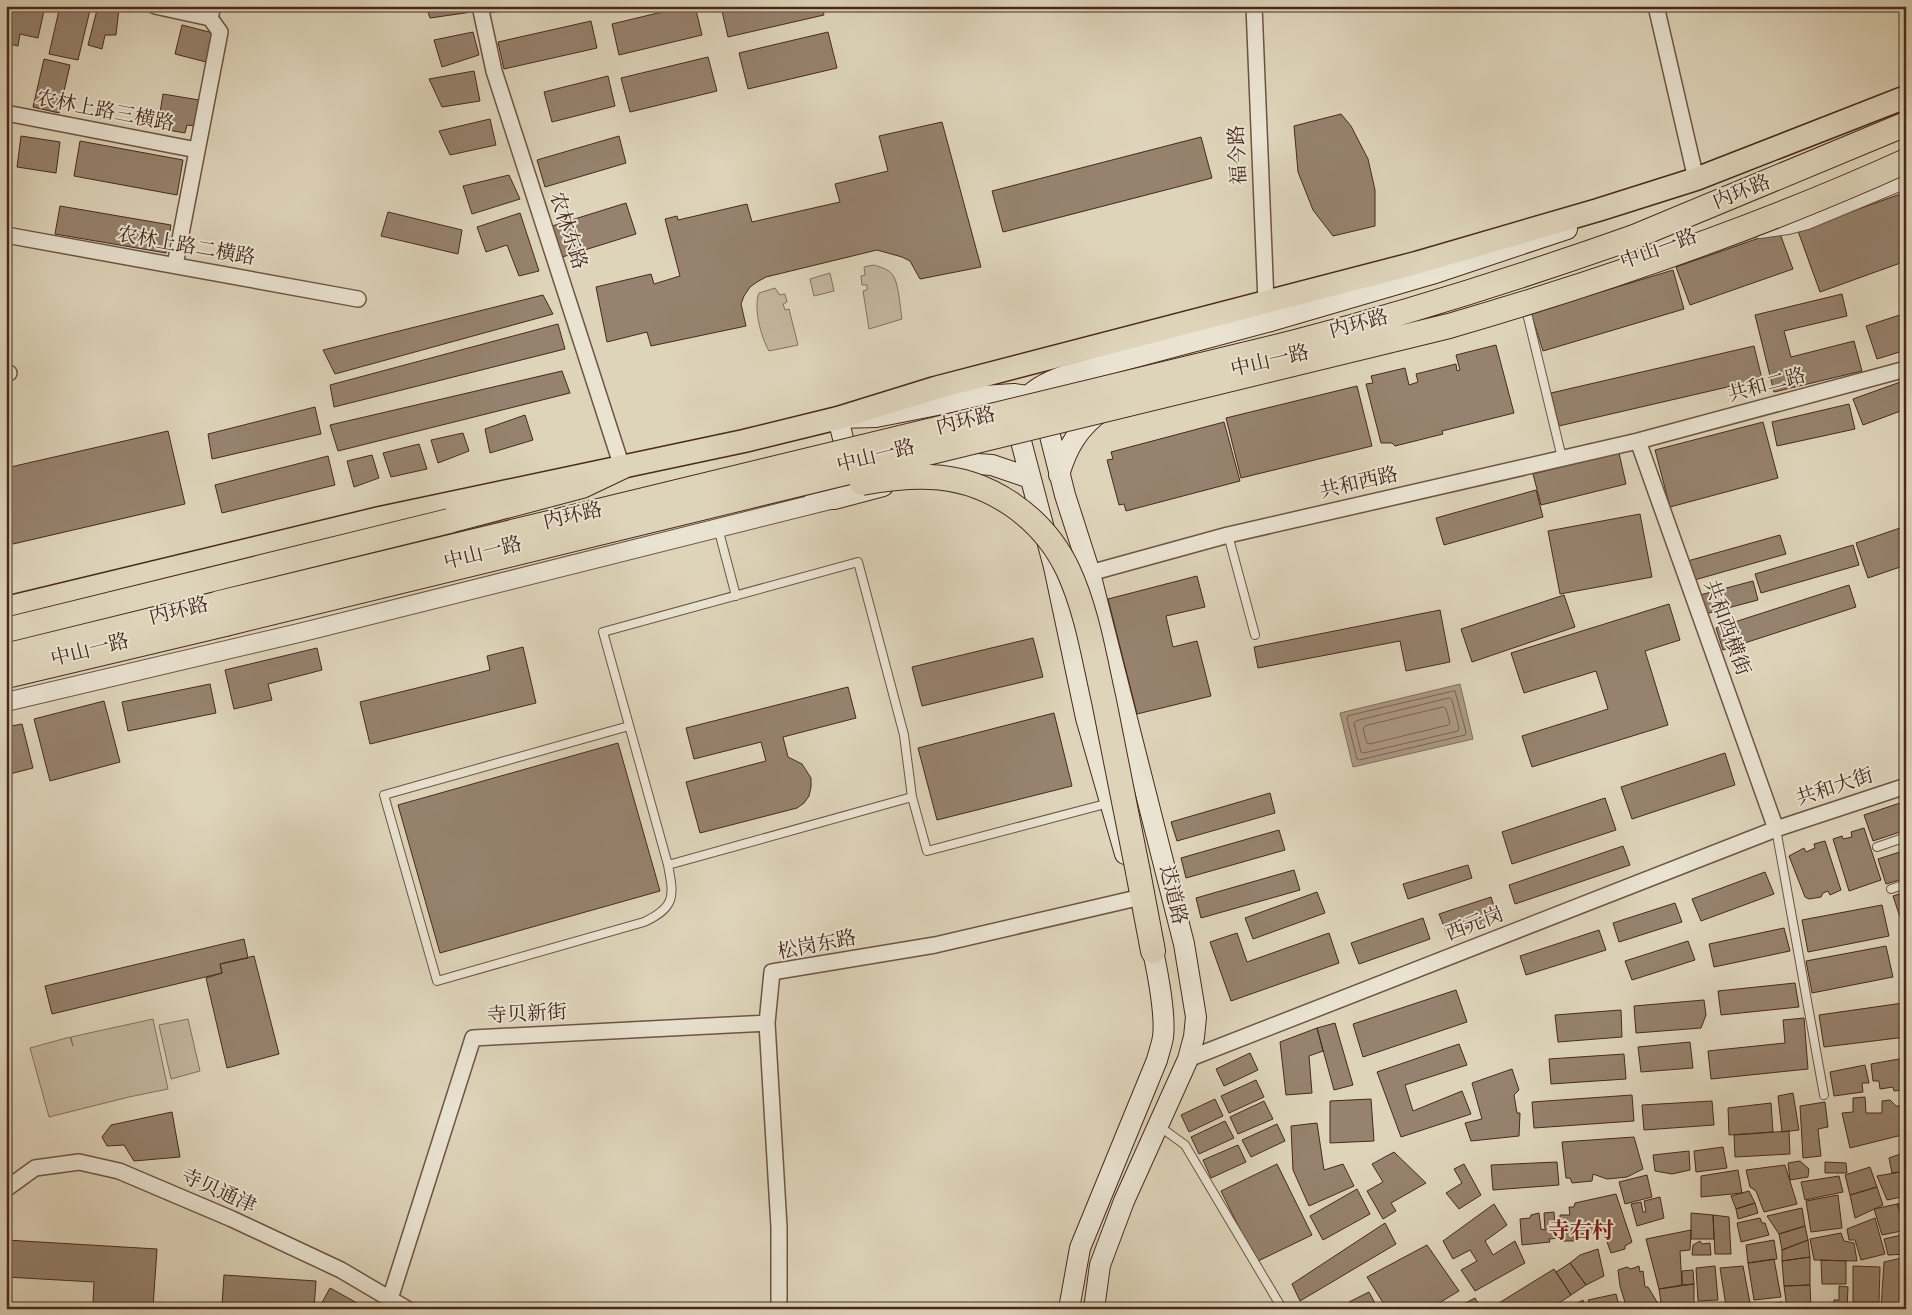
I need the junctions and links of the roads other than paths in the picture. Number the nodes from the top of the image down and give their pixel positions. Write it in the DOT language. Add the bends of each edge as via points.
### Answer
graph roads {
  1 [pos="155,6"];
  2 [pos="480,6"];
  3 [pos="1254,6"];
  4 [pos="1656,6"];
  5 [pos="212,12"];
  6 [pos="1906,97"];
  7 [pos="6,113"];
  8 [pos="1906,124"];
  9 [pos="197,150"];
  10 [pos="1906,151"];
  11 [pos="1906,161"];
  12 [pos="1696,179"];
  13 [pos="1906,179"];
  14 [pos="1643,196"];
  15 [pos="1716,229"];
  16 [pos="6,235"];
  17 [pos="175,265"];
  18 [pos="1523,296"];
  19 [pos="358,299"];
  20 [pos="1266,302"];
  21 [pos="1906,369"];
  22 [pos="1058,378"];
  23 [pos="1028,396"];
  24 [pos="1123,398"];
  25 [pos="1055,414"];
  26 [pos="838,418"];
  27 [pos="1016,423"];
  28 [pos="1638,441"];
  29 [pos="1562,458"];
  30 [pos="849,463"];
  31 [pos="622,467"];
  32 [pos="1059,475"];
  33 [pos="789,478"];
  34 [pos="1030,478"];
  35 [pos="710,499"];
  36 [pos="834,499"];
  37 [pos="678,514"];
  38 [pos="718,528"];
  39 [pos="1228,534"];
  40 [pos="1090,573"];
  41 [pos="736,596"];
  42 [pos="6,608"];
  43 [pos="6,630"];
  44 [pos="1254,635"];
  45 [pos="6,654"];
  46 [pos="6,671"];
  47 [pos="6,676"];
  48 [pos="6,702"];
  49 [pos="629,726"];
  50 [pos="1906,786"];
  51 [pos="912,797"];
  52 [pos="1110,803"];
  53 [pos="1776,829"];
  54 [pos="1906,837"];
  55 [pos="1876,847"];
  56 [pos="668,865"];
  57 [pos="1906,884"];
  58 [pos="1891,889"];
  59 [pos="1137,898"];
  60 [pos="1153,951"];
  61 [pos="767,1023"];
  62 [pos="1188,1059"];
  63 [pos="1824,1095"];
  64 [pos="1159,1126"];
  65 [pos="6,1189"];
  66 [pos="390,1299"];
  67 [pos="1280,1304"];
  68 [pos="407,1309"];
  69 [pos="779,1309"];
  70 [pos="1069,1309"];
  71 [pos="1094,1309"];
  1 -- 5 [label="street"];
  2 -- 31 [label="street, 农林东路" via="494,71"];
  3 -- 20 [label="street, 福今路"];
  4 -- 12 [label="street"];
  5 -- 9 [label="street" via="220,32"];
  6 -- 12 [label="main road"];
  7 -- 9 [label="street, 农林上路三横路"];
  8 -- 45 [label="highway, 内环路, bridge" via="1634,237 1366,324"];
  9 -- 17 [label="street"];
  10 -- 15 [label="main road, 中山一路"];
  11 -- 37 [label="highway, 内环路, bridge" via="1795,208 1644,265 1467,321"];
  12 -- 14 [label="main road"];
  13 -- 15 [label="street" via="1831,211 1788,225 1752,230"];
  14 -- 20 [label="main road" via="1471,248"];
  14 -- 22 [label="main road" via="1589,221 1440,272"];
  15 -- 18 [label="main road, 中山一路"];
  16 -- 17 [label="street, 农林上路二横路"];
  17 -- 19 [label="street, 农林上路二横路"];
  18 -- 24 [label="main road, 中山一路" via="1408,329"];
  18 -- 29 [label="lane"];
  20 -- 26 [label="main road" via="944,386"];
  21 -- 28 [label="street, 共和二路"];
  22 -- 23 [label="main road"];
  22 -- 25 [label="main road, 达道路"];
  23 -- 25 [label="main road" via="1038,406"];
  23 -- 26 [label="main road" via="983,396 876,417"];
  23 -- 27 [label="main road" via="1017,412"];
  24 -- 25 [label="main road, 中山一路"];
  24 -- 32 [label="main road" via="1090,419 1080,430 1064,456"];
  25 -- 27 [label="main road, 中山一路"];
  25 -- 32 [label="main road, 达道路"];
  26 -- 30 [label="main road"];
  26 -- 31 [label="main road"];
  27 -- 30 [label="main road, 中山一路"];
  27 -- 34 [label="main road, 达道路"];
  28 -- 29 [label="street, 共和西路"];
  28 -- 53 [label="street, 共和西横街"];
  29 -- 39 [label="street, 共和西路"];
  30 -- 33 [label="main road, 中山一路"];
  31 -- 42 [label="main road" via="380,518"];
  31 -- 43 [label="highway, bridge" via="582,486"];
  32 -- 40 [label="main road, 达道路"];
  33 -- 35 [label="main road, 中山一路"];
  33 -- 36 [label="main road"];
  34 -- 36 [label="main road" via="992,465 977,464"];
  34 -- 52 [label="main road, 达道路" via="1054,567 1086,718"];
  35 -- 38 [label="street"];
  35 -- 46 [label="main road, 中山一路"];
  36 -- 38 [label="street"];
  37 -- 47 [label="highway, 内环路, bridge"];
  37 -- 60 [label="highway, bridge" via="873,481 931,477 990,491 1030,518 1060,555 1080,601 1091,640"];
  38 -- 41 [label="lane"];
  38 -- 48 [label="street" via="304,632"];
  39 -- 40 [label="street, 共和西路"];
  39 -- 44 [label="lane"];
  40 -- 62 [label="main road, 达道路" via="1184,944 1196,1017"];
  41 -- 49 [label="lane" via="603,632"];
  41 -- 51 [label="lane" via="858,562 904,735"];
  49 -- 56 [label="lane"];
  49 -- 56 [label="lane" via="384,795 438,981 655,917 670,903"];
  50 -- 53 [label="street, 共和大街"];
  51 -- 52 [label="lane" via="927,852"];
  51 -- 56 [label="lane"];
  52 -- 59 [label="main road, 达道路"];
  53 -- 62 [label="street, 西元岗"];
  53 -- 63 [label="lane"];
  54 -- 55 [label="lane"];
  57 -- 58 [label="lane"];
  59 -- 60 [label="main road, 达道路"];
  59 -- 61 [label="street, 松岗东路" via="935,945 772,972"];
  60 -- 70 [label="main road, 达道路" via="1163,1036 1157,1060 1080,1248"];
  61 -- 66 [label="street, 寺贝新街" via="473,1038"];
  61 -- 69 [label="street, 松岗东路" via="779,1227"];
  62 -- 64 [label="main road, 达道路"];
  64 -- 67 [label="lane" via="1185,1145"];
  64 -- 71 [label="main road, 达道路" via="1124,1201 1100,1265"];
  65 -- 66 [label="street, 寺贝通津" via="35,1168 79,1162 119,1171 341,1270"];
  66 -- 68 [label="street, 寺贝通津"];
}
